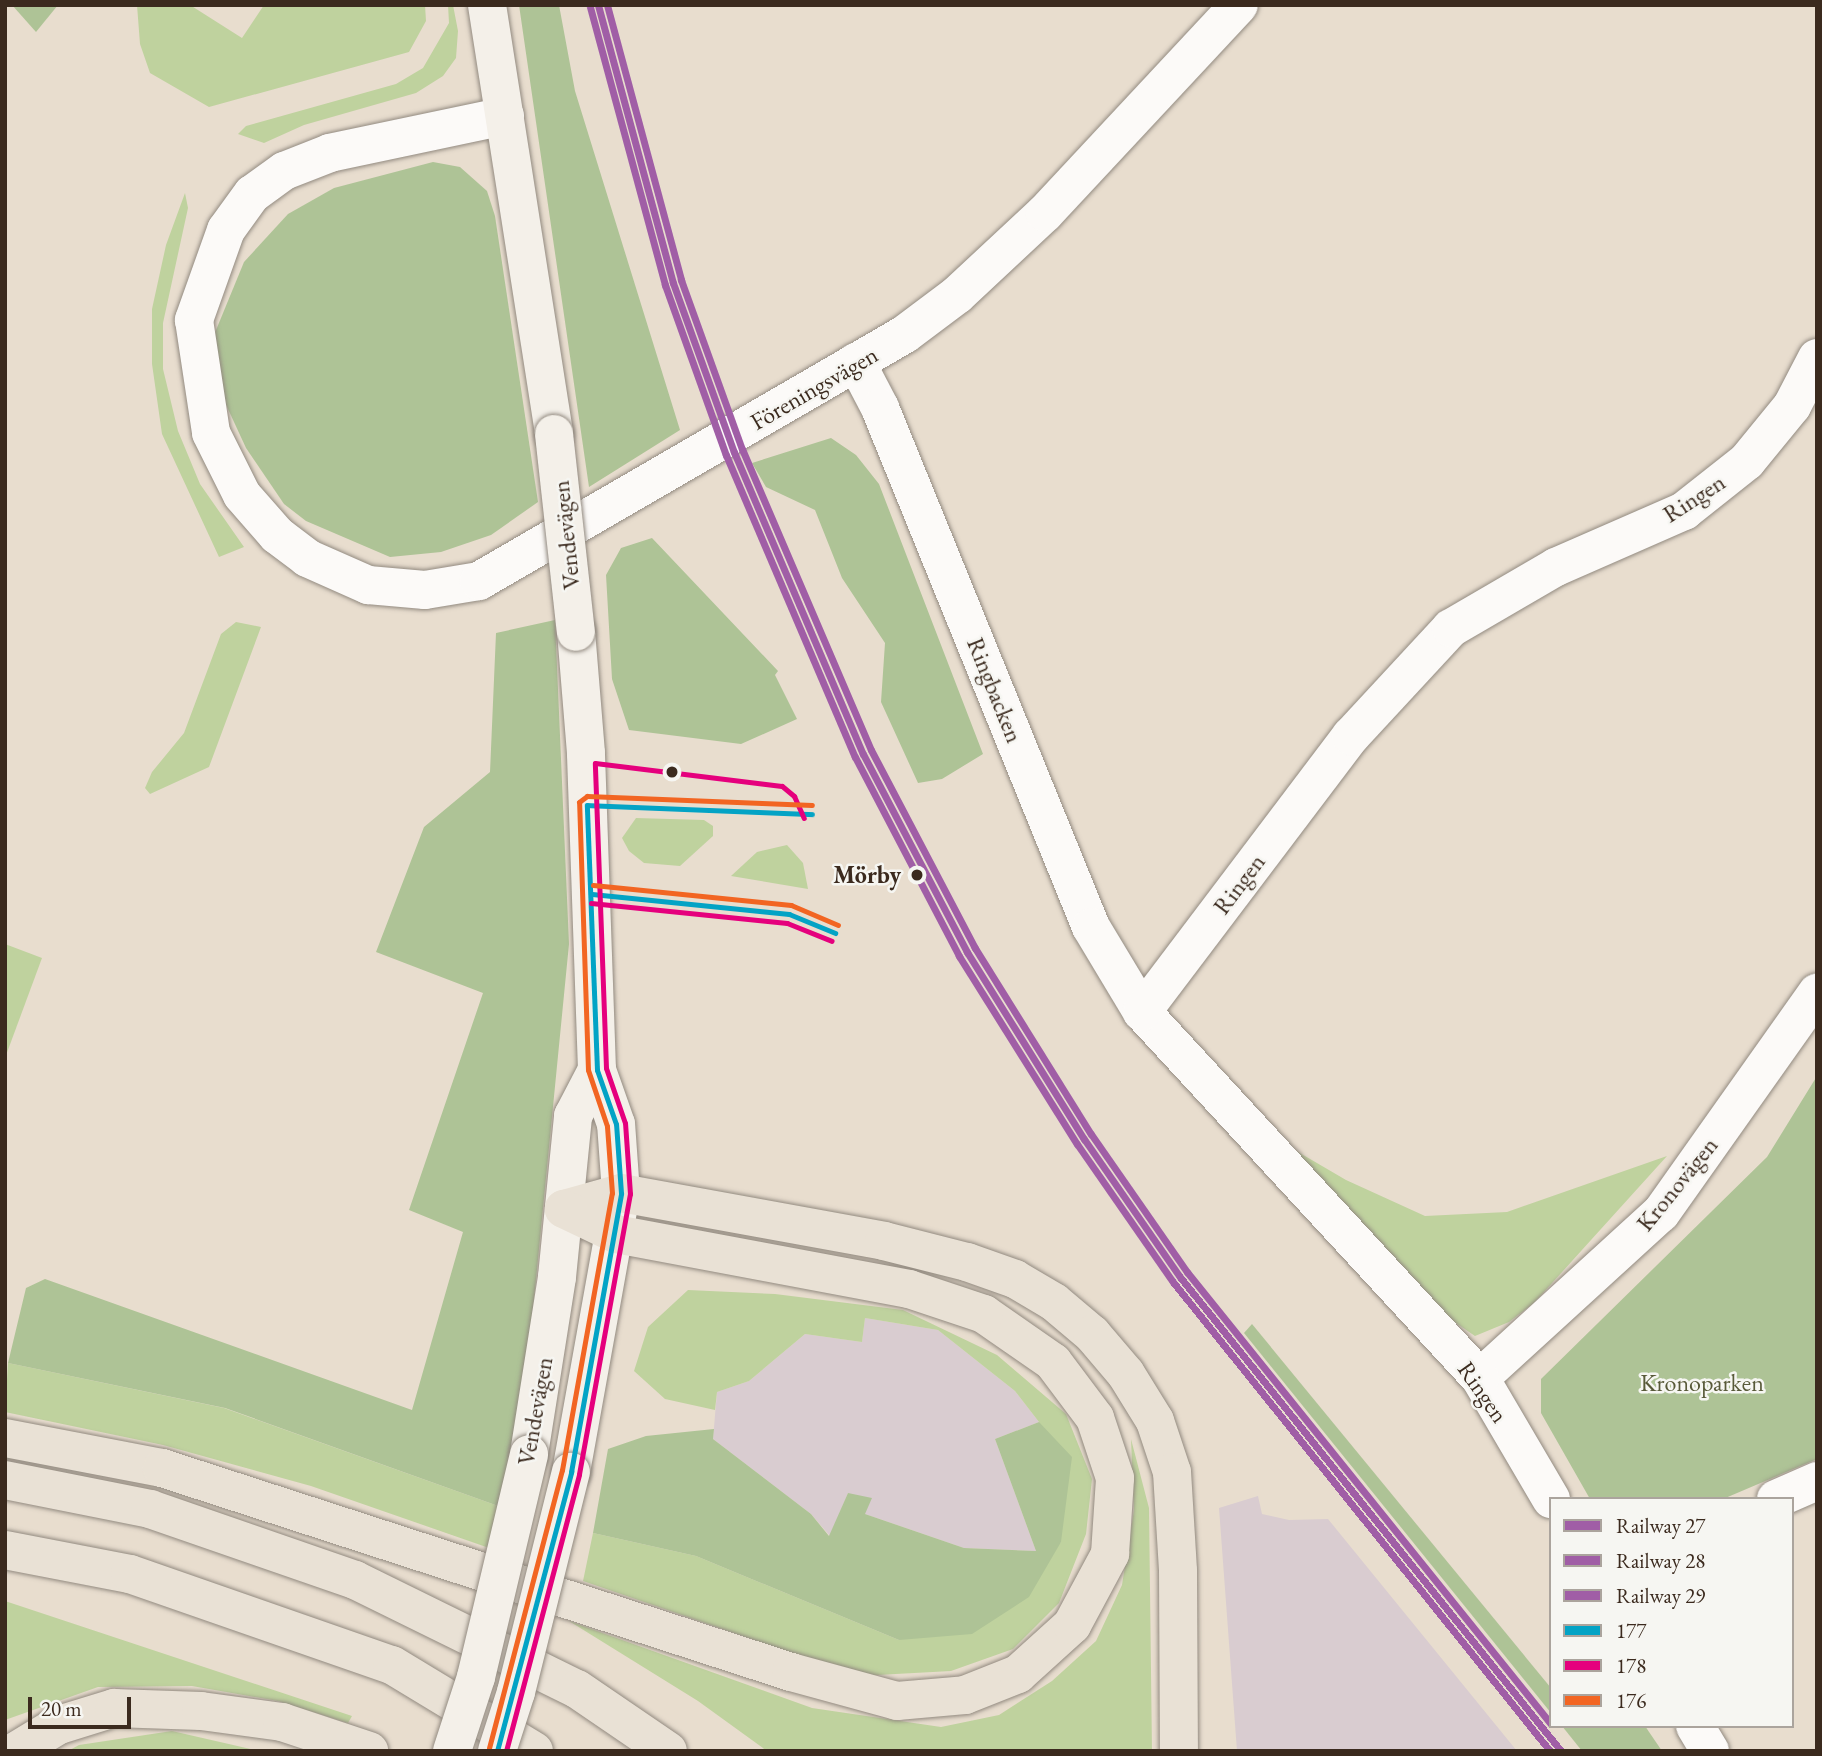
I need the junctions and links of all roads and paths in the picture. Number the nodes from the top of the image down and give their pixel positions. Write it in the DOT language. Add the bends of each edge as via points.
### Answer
graph roads {
  1 [pos="487,5"];
  2 [pos="1239,5"];
  3 [pos="505,116"];
  4 [pos="1817,358"];
  5 [pos="856,362"];
  6 [pos="1817,993"];
  7 [pos="1142,1013"];
  8 [pos="597,1070"];
  9 [pos="621,1193"];
  10 [pos="564,1209"];
  11 [pos="617,1234"];
  12 [pos="1480,1378"];
  13 [pos="5,1438"];
  14 [pos="5,1480"];
  15 [pos="1817,1481"];
  16 [pos="1550,1497"];
  17 [pos="1781,1497"];
  18 [pos="5,1550"];
  19 [pos="1696,1728"];
  20 [pos="16,1751"];
  21 [pos="369,1751"];
  22 [pos="452,1751"];
  23 [pos="496,1751"];
  24 [pos="534,1751"];
  25 [pos="668,1751"];
  26 [pos="1178,1751"];
  27 [pos="1710,1751"];
  1 -- 3 [label="street, Vendevägen"];
  2 -- 5 [label="street, Föreningsvägen" via="1045,213 957,295"];
  3 -- 5 [label="street, Föreningsvägen" via="330,153 284,171 253,194 226,230 194,320 211,433 242,495 277,535 307,558 368,585 425,590 479,581"];
  3 -- 8 [label="street, Vendevägen, bridge" via="554,434 576,632 586,753"];
  4 -- 7 [label="street, Ringen" via="1792,406 1747,461 1684,511 1556,568 1451,628 1350,736"];
  5 -- 7 [label="street, Ringbacken" via="880,408 1091,927"];
  6 -- 12 [label="street, Kronovägen" via="1661,1213"];
  7 -- 12 [label="street, Ringen"];
  8 -- 9 [label="street, Vendevägen" via="616,1124"];
  8 -- 10 [label="street, Vendevägen" via="573,1115"];
  9 -- 10 [label="highway"];
  9 -- 11 [label="street, Vendevägen"];
  9 -- 26 [label="highway" via="884,1241 967,1262 1015,1279 1054,1302 1091,1334 1126,1374 1155,1420 1172,1472 1178,1571"];
  10 -- 11 [label="highway"];
  10 -- 22 [label="street, Vendevägen, bridge" via="529,1454 476,1677"];
  11 -- 13 [label="highway" via="909,1289 984,1314 1053,1362 1095,1418 1115,1478 1110,1555 1072,1625 1018,1674 965,1695 897,1701 791,1672 162,1468"];
  11 -- 23 [label="street, Vendevägen, bridge" via="571,1472 516,1692"];
  12 -- 16 [label="street, Ringen"];
  14 -- 25 [label="highway" via="150,1509 355,1580 577,1689"];
  15 -- 17 [label="street"];
  18 -- 24 [label="highway" via="130,1574 392,1665"];
  19 -- 27 [label="street"];
  20 -- 21 [label="highway" via="59,1725 114,1708 201,1711 282,1722"];
}
